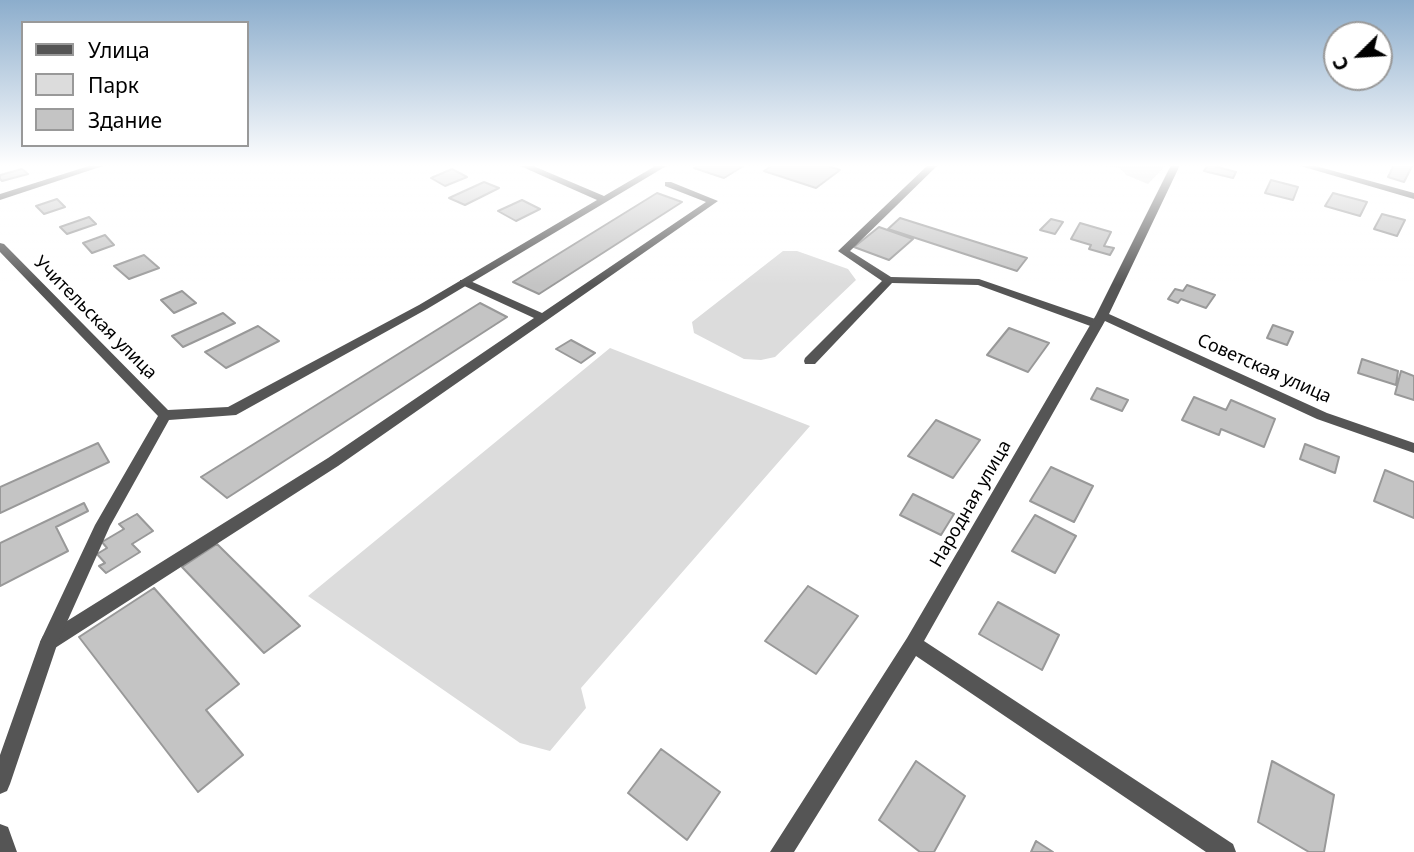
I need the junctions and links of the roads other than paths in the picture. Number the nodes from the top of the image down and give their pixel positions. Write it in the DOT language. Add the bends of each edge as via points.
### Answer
graph roads {
  1 [pos="593,205"];
  2 [pos="708,205"];
  3 [pos="892,205"];
  4 [pos="1156,205"];
  5 [pos="2,251"];
  6 [pos="889,280"];
  7 [pos="464,282"];
  8 [pos="544,318"];
  9 [pos="1099,319"];
  10 [pos="810,361"];
  11 [pos="165,415"];
  12 [pos="1414,449"];
  13 [pos="49,642"];
  14 [pos="913,644"];
  15 [pos="0,784"];
  16 [pos="0,835"];
  17 [pos="6,852"];
  18 [pos="781,852"];
  19 [pos="1225,852"];
  1 -- 7 [label="street"];
  2 -- 8 [label="street"];
  3 -- 6 [label="street" via="843,251"];
  4 -- 9 [label="street, Народная улица"];
  5 -- 11 [label="street, Учительская улица"];
  6 -- 9 [label="street, Советская улица" via="979,282"];
  6 -- 10 [label="street"];
  7 -- 8 [label="street"];
  7 -- 11 [label="street" via="230,412"];
  8 -- 13 [label="street" via="332,461"];
  9 -- 12 [label="street, Советская улица" via="1322,416"];
  9 -- 14 [label="street, Народная улица"];
  11 -- 13 [label="street" via="103,525"];
  13 -- 15 [label="street"];
  14 -- 18 [label="street, Народная улица"];
  14 -- 19 [label="street"];
  16 -- 17 [label="street"];
}
